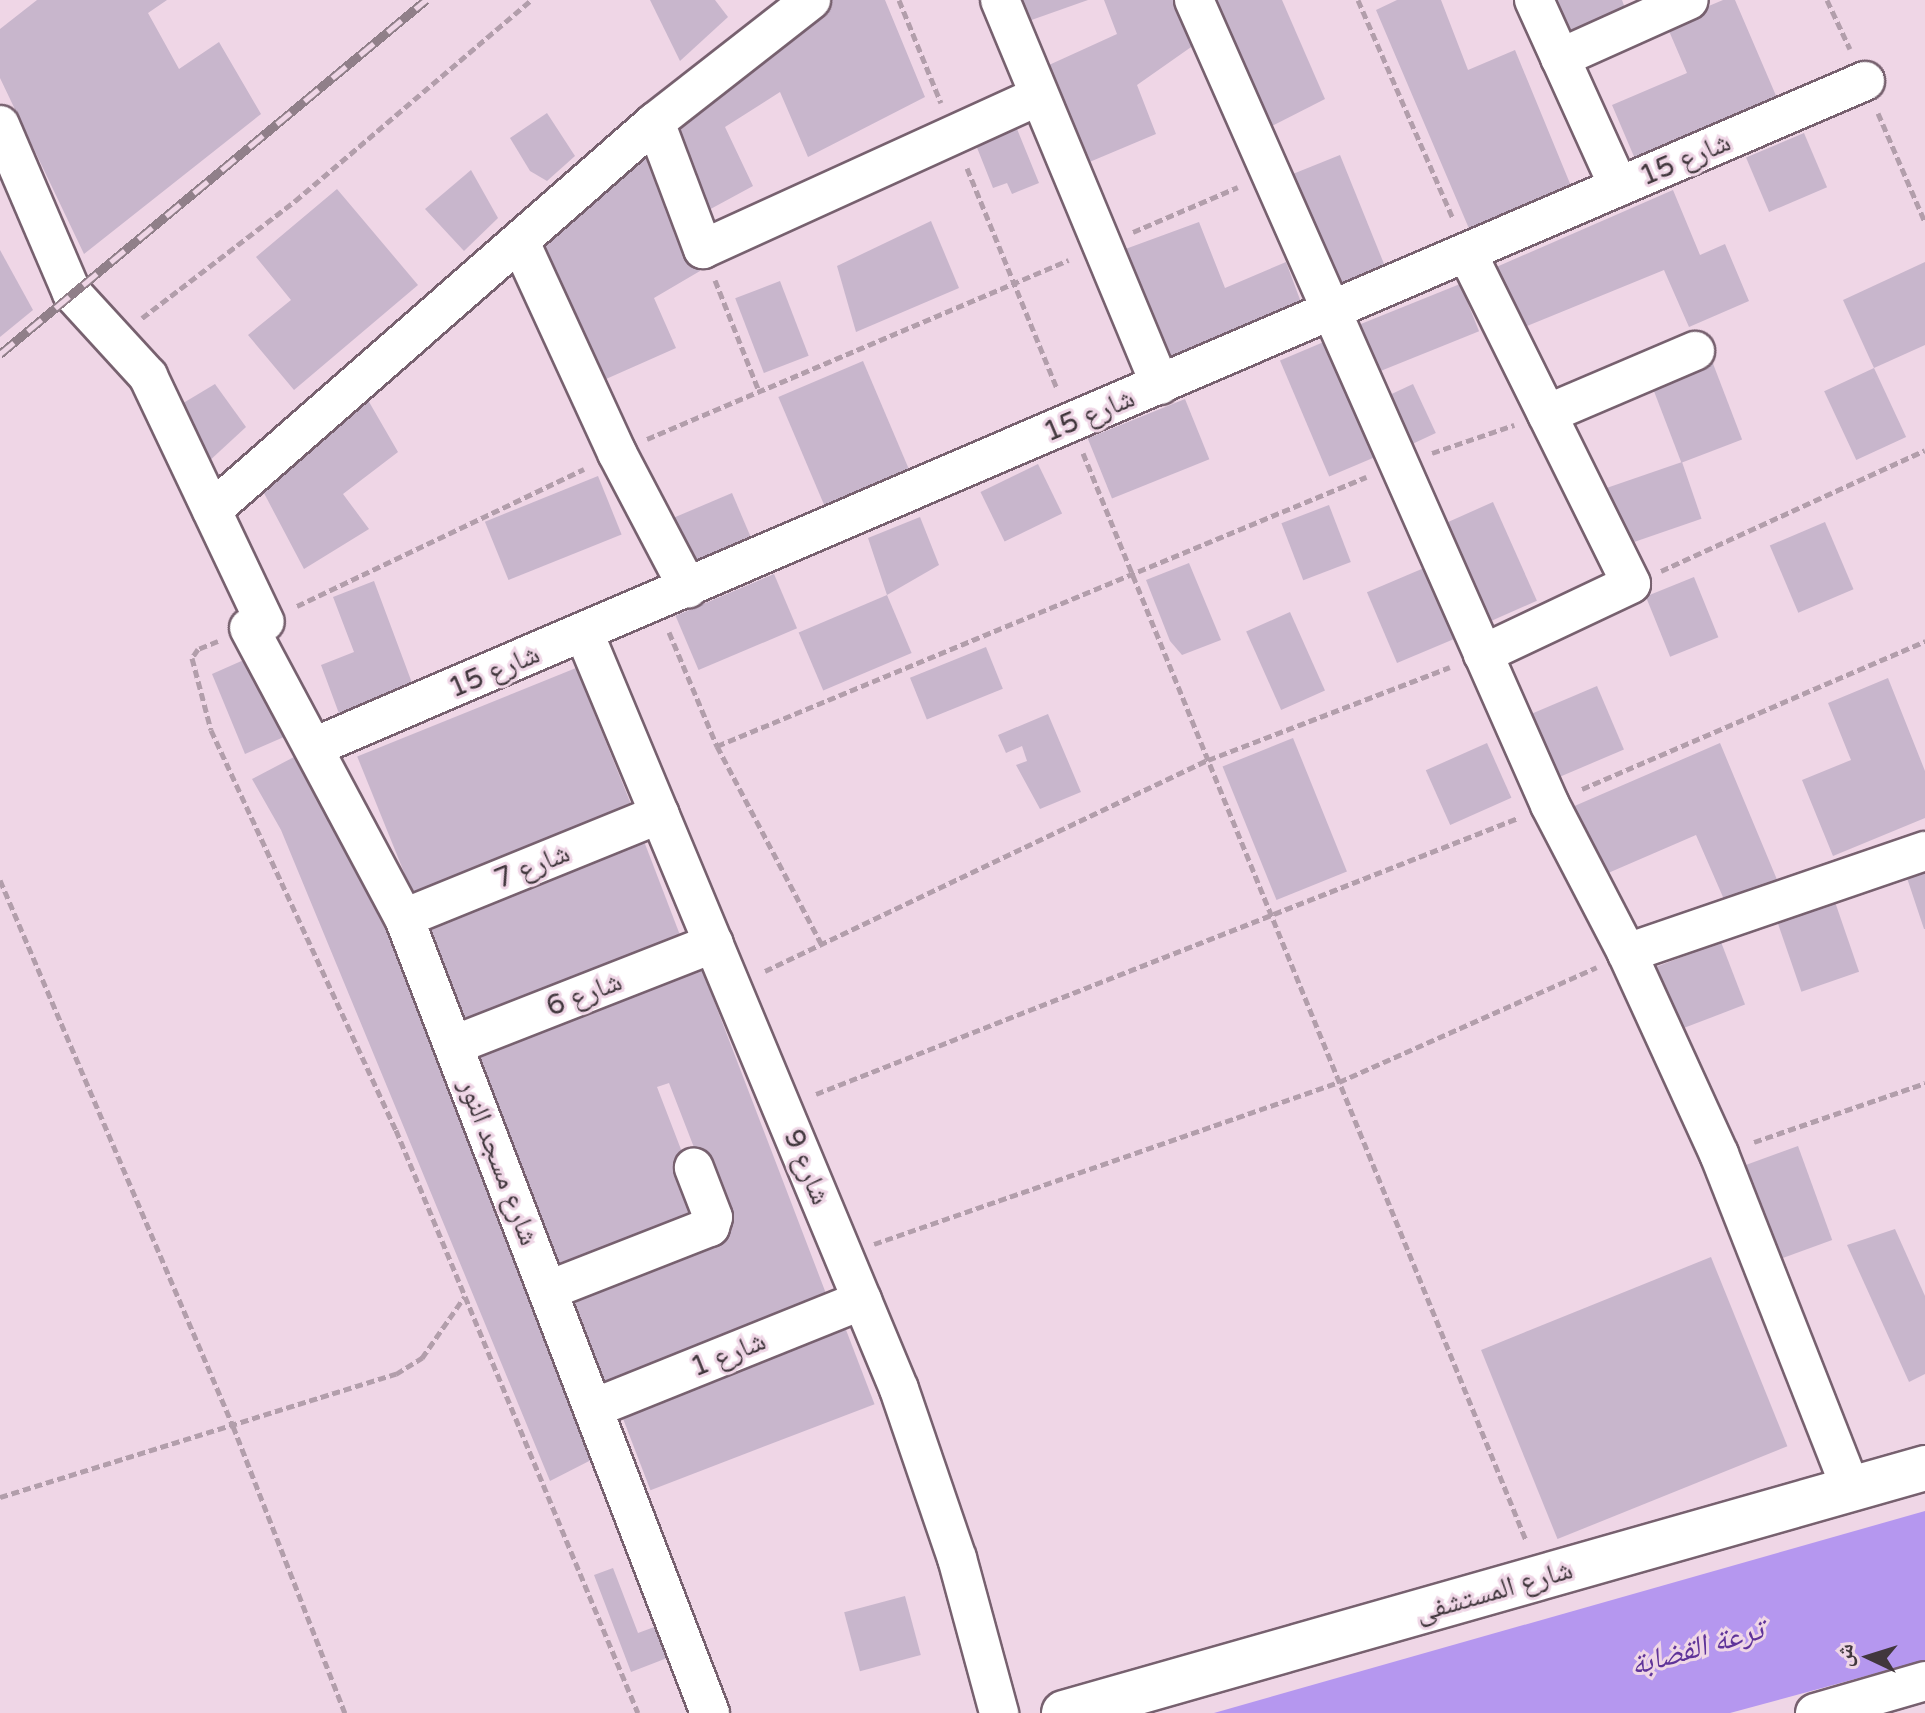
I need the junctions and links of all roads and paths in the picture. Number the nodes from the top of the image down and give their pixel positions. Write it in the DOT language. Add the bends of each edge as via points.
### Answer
graph roads {
  1 [pos="531,0"];
  2 [pos="811,0"];
  3 [pos="899,0"];
  4 [pos="1000,0"];
  5 [pos="1194,0"];
  6 [pos="1358,0"];
  7 [pos="1534,0"];
  8 [pos="1689,0"];
  9 [pos="1560,58"];
  10 [pos="1865,81"];
  11 [pos="1039,96"];
  12 [pos="655,122"];
  13 [pos="0,125"];
  14 [pos="953,135"];
  15 [pos="1271,172"];
  16 [pos="1619,187"];
  17 [pos="520,242"];
  18 [pos="1103,245"];
  19 [pos="703,249"];
  20 [pos="1467,253"];
  21 [pos="1015,282"];
  22 [pos="1331,311"];
  23 [pos="114,339"];
  24 [pos="1695,351"];
  25 [pos="1160,385"];
  26 [pos="759,391"];
  27 [pos="1547,414"];
  28 [pos="1071,423"];
  29 [pos="1925,450"];
  30 [pos="617,453"];
  31 [pos="1397,464"];
  32 [pos="212,510"];
  33 [pos="1132,573"];
  34 [pos="1631,584"];
  35 [pos="672,595"];
  36 [pos="257,625"];
  37 [pos="584,633"];
  38 [pos="1925,641"];
  39 [pos="1483,654"];
  40 [pos="717,746"];
  41 [pos="314,747"];
  42 [pos="1208,760"];
  43 [pos="1550,805"];
  44 [pos="660,814"];
  45 [pos="1925,851"];
  46 [pos="0,880"];
  47 [pos="1271,914"];
  48 [pos="404,918"];
  49 [pos="714,943"];
  50 [pos="821,943"];
  51 [pos="1627,953"];
  52 [pos="732,987"];
  53 [pos="454,1045"];
  54 [pos="1339,1082"];
  55 [pos="1925,1083"];
  56 [pos="782,1107"];
  57 [pos="1719,1154"];
  58 [pos="694,1168"];
  59 [pos="843,1255"];
  60 [pos="549,1290"];
  61 [pos="465,1295"];
  62 [pos="862,1300"];
  63 [pos="594,1408"];
  64 [pos="233,1426"];
  65 [pos="1925,1468"];
  66 [pos="1851,1489"];
  67 [pos="0,1497"];
  68 [pos="1541,1577"];
  69 [pos="1925,1681"];
  70 [pos="345,1713"];
  71 [pos="638,1713"];
  72 [pos="710,1713"];
  73 [pos="999,1713"];
  74 [pos="1064,1713"];
  75 [pos="1815,1713"];
  1 -- 23 [label="path" via="295,201"];
  2 -- 12 [label="street"];
  3 -- 14 [label="path"];
  4 -- 11 [label="street"];
  5 -- 15 [label="street"];
  6 -- 20 [label="path"];
  7 -- 9 [label="street"];
  8 -- 9 [label="street"];
  9 -- 16 [label="street"];
  10 -- 16 [label="street, شارع 15"];
  11 -- 14 [label="street"];
  11 -- 18 [label="street"];
  12 -- 17 [label="street"];
  12 -- 19 [label="street"];
  13 -- 23 [label="street, شارع مسجد النور" via="72,293"];
  14 -- 19 [label="street"];
  14 -- 21 [label="path"];
  15 -- 18 [label="path"];
  15 -- 22 [label="street"];
  16 -- 20 [label="street, شارع 15"];
  17 -- 30 [label="street"];
  17 -- 32 [label="street"];
  18 -- 21 [label="path"];
  18 -- 25 [label="street"];
  19 -- 26 [label="path"];
  20 -- 22 [label="street, شارع 15"];
  20 -- 27 [label="street"];
  21 -- 26 [label="path"];
  21 -- 28 [label="path"];
  22 -- 25 [label="street, شارع 15"];
  22 -- 31 [label="street"];
  23 -- 32 [label="street, شارع مسجد النور" via="148,376"];
  24 -- 27 [label="street"];
  25 -- 28 [label="street, شارع 15"];
  26 -- 30 [label="path"];
  27 -- 31 [label="path"];
  27 -- 34 [label="street"];
  28 -- 33 [label="path"];
  28 -- 35 [label="street, شارع 15"];
  29 -- 34 [label="path"];
  30 -- 35 [label="street"];
  30 -- 36 [label="path"];
  31 -- 33 [label="path"];
  31 -- 39 [label="street"];
  32 -- 36 [label="street, شارع مسجد النور"];
  33 -- 40 [label="path"];
  33 -- 42 [label="path"];
  34 -- 39 [label="street"];
  35 -- 37 [label="street, شارع 15"];
  35 -- 40 [label="path"];
  36 -- 41 [label="street, شارع مسجد النور"];
  36 -- 61 [label="path" via="194,654 199,694"];
  37 -- 41 [label="street, شارع 15"];
  37 -- 44 [label="street, شارع 9"];
  38 -- 43 [label="path" via="1638,761"];
  39 -- 42 [label="path"];
  39 -- 43 [label="street"];
  40 -- 50 [label="path"];
  41 -- 48 [label="street, شارع مسجد النور"];
  42 -- 47 [label="path"];
  42 -- 50 [label="path"];
  43 -- 47 [label="path"];
  43 -- 51 [label="street"];
  44 -- 48 [label="street, شارع 7"];
  44 -- 49 [label="street, شارع 9"];
  45 -- 51 [label="street"];
  46 -- 64 [label="path"];
  47 -- 54 [label="path"];
  47 -- 56 [label="path"];
  48 -- 53 [label="street, شارع مسجد النور"];
  49 -- 52 [label="street, شارع 9"];
  49 -- 53 [label="street, شارع 6"];
  50 -- 52 [label="path"];
  51 -- 54 [label="path"];
  51 -- 57 [label="street"];
  52 -- 56 [label="street, شارع 9"];
  53 -- 60 [label="street, شارع مسجد النور"];
  54 -- 59 [label="path"];
  54 -- 68 [label="path"];
  55 -- 57 [label="path"];
  56 -- 59 [label="street, شارع 9"];
  57 -- 66 [label="street"];
  58 -- 60 [label="street" via="714,1220 710,1227"];
  59 -- 62 [label="street, شارع 9"];
  60 -- 63 [label="street, شارع مسجد النور"];
  61 -- 64 [label="path" via="410,1368"];
  61 -- 71 [label="path"];
  62 -- 63 [label="street, شارع 1"];
  62 -- 73 [label="street, شارع 9" via="930,1473"];
  63 -- 72 [label="street, شارع مسجد النور"];
  64 -- 67 [label="path"];
  64 -- 70 [label="path"];
  65 -- 66 [label="main road, شارع المستشفى"];
  66 -- 68 [label="main road, شارع المستشفى"];
  68 -- 74 [label="main road, شارع المستشفى"];
  69 -- 75 [label="street"];
}
